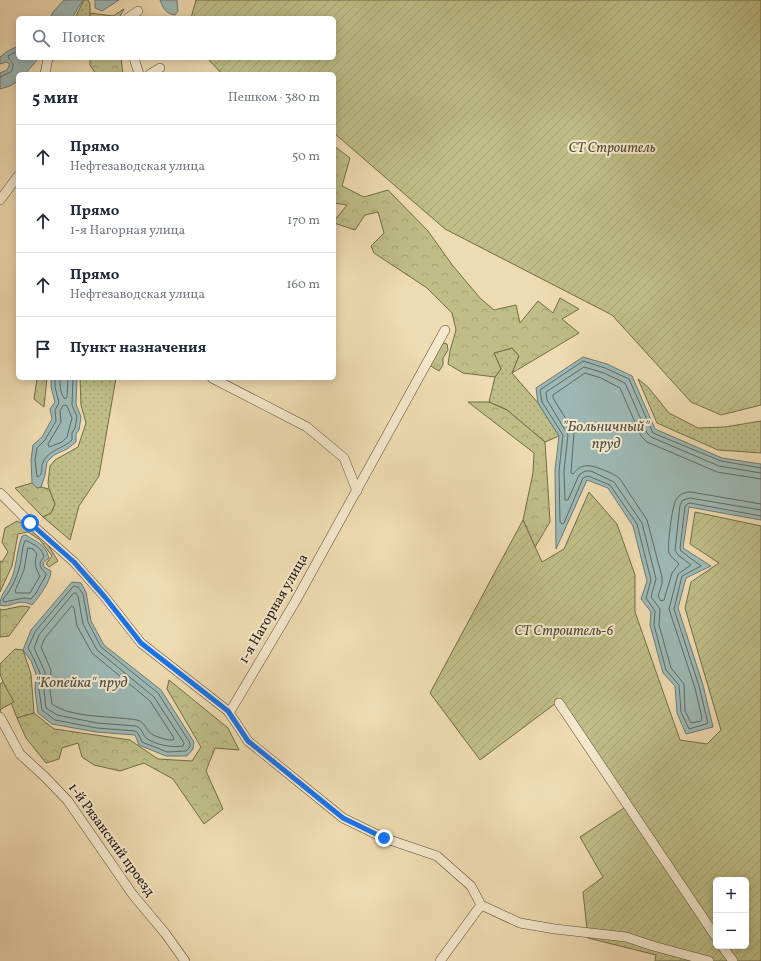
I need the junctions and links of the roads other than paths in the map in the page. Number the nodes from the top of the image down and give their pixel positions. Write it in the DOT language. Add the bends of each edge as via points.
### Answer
graph roads {
  1 [pos="138,11"];
  2 [pos="131,16"];
  3 [pos="48,60"];
  4 [pos="135,60"];
  5 [pos="160,68"];
  6 [pos="45,72"];
  7 [pos="138,72"];
  8 [pos="153,72"];
  9 [pos="16,179"];
  10 [pos="0,200"];
  11 [pos="445,330"];
  12 [pos="216,380"];
  13 [pos="357,491"];
  14 [pos="0,493"];
  15 [pos="558,703"];
  16 [pos="228,711"];
  17 [pos="0,717"];
  18 [pos="481,904"];
  19 [pos="713,933"];
  20 [pos="724,949"];
  21 [pos="185,961"];
  22 [pos="440,961"];
  23 [pos="709,961"];
  24 [pos="730,961"];
  1 -- 2 [label="street"];
  3 -- 6 [label="street"];
  4 -- 7 [label="street"];
  5 -- 8 [label="street"];
  9 -- 10 [label="street"];
  11 -- 13 [label="street, 1-я Нагорная улица"];
  12 -- 13 [label="street" via="307,427 344,458"];
  13 -- 16 [label="street, 1-я Нагорная улица" via="296,602 231,710"];
  14 -- 16 [label="street" via="74,562 141,643"];
  15 -- 19 [label="street"];
  16 -- 18 [label="street" via="248,741 343,818 384,838 437,856 471,886"];
  17 -- 21 [label="street, 1-й Рязанский проезд" via="20,754 68,801 133,895"];
  18 -- 22 [label="street"];
  18 -- 23 [label="street" via="520,923 626,937"];
  20 -- 24 [label="street"];
}
